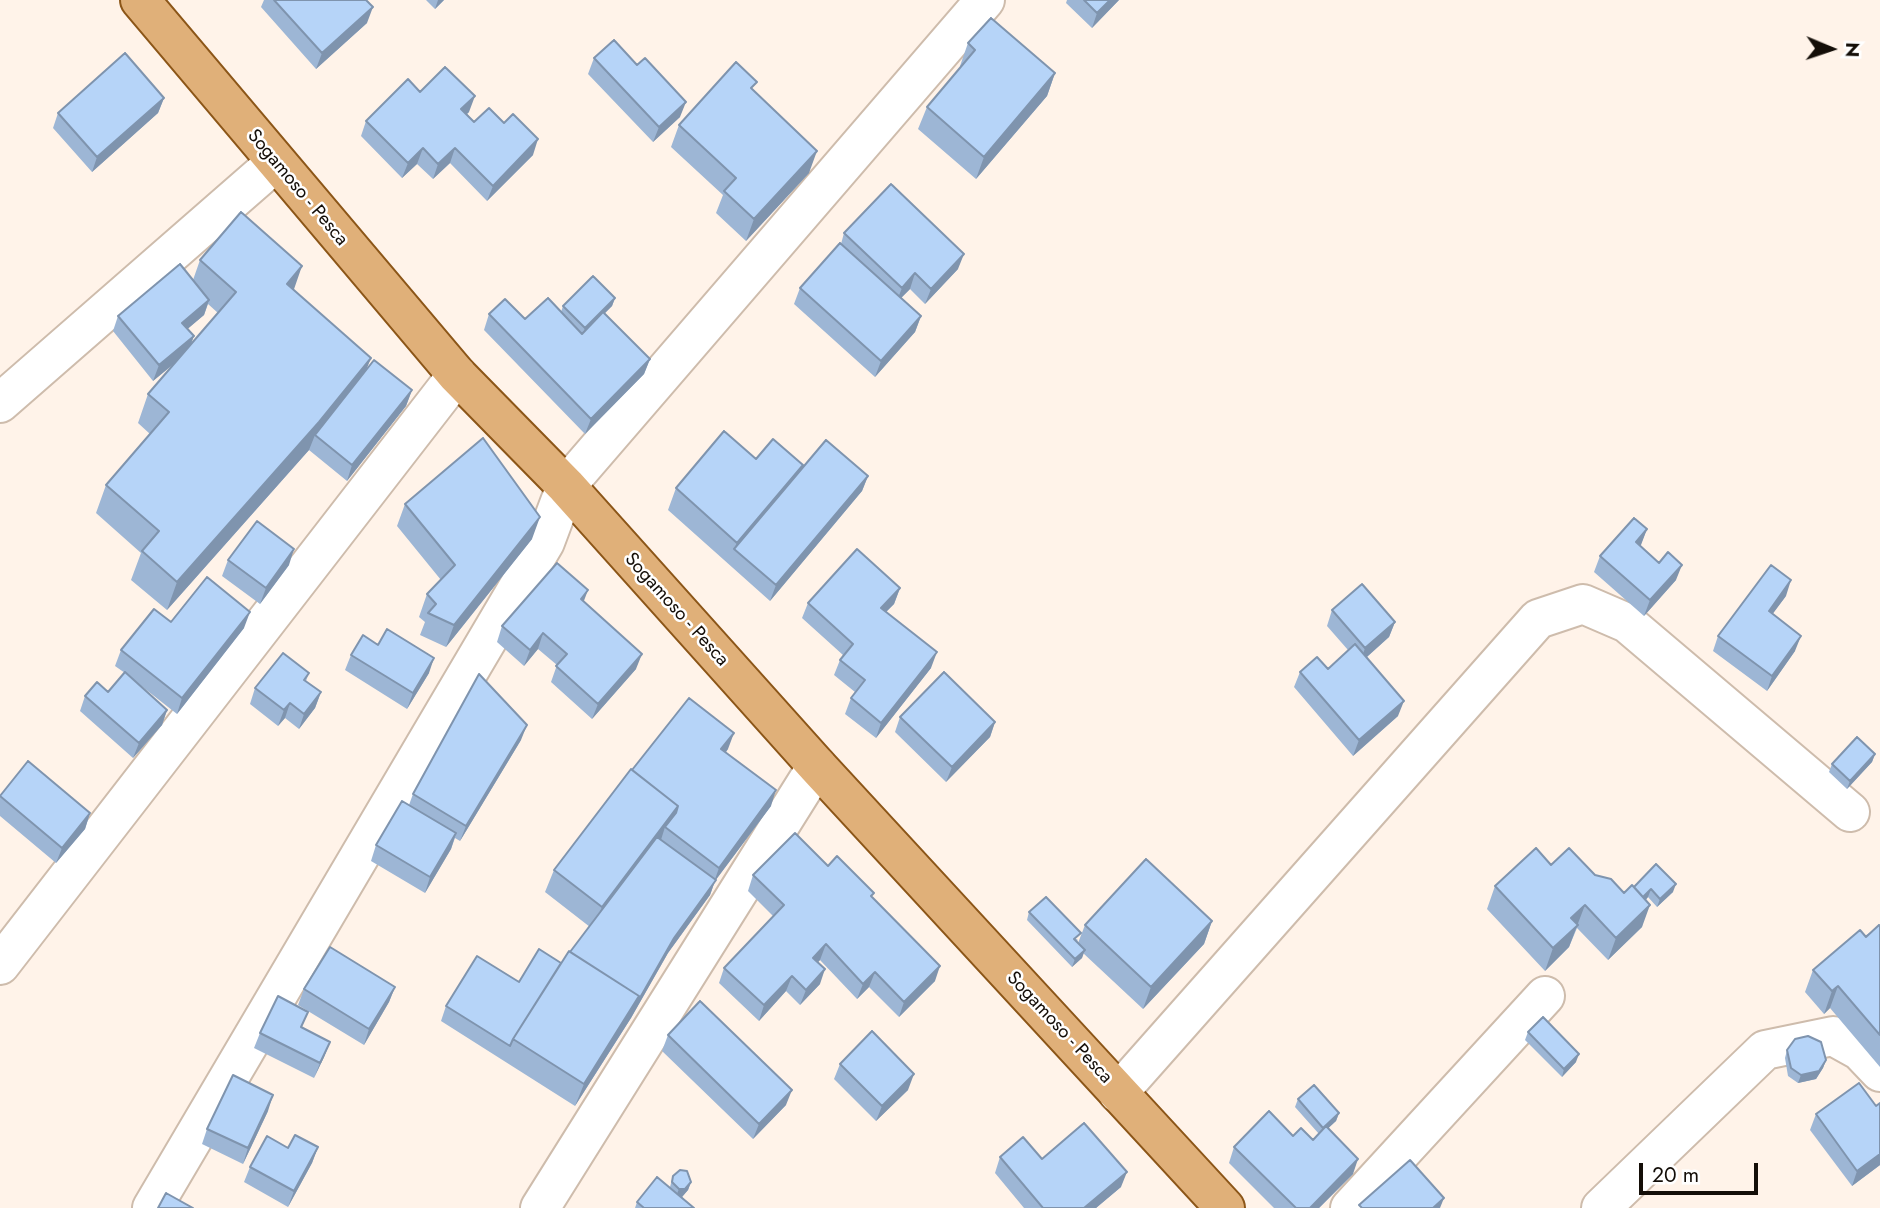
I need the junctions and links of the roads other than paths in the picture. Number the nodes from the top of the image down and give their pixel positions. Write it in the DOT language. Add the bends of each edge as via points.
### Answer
graph roads {
  1 [pos="140,0"];
  2 [pos="985,0"];
  3 [pos="275,163"];
  4 [pos="457,375"];
  5 [pos="0,403"];
  6 [pos="566,486"];
  7 [pos="817,766"];
  8 [pos="1850,812"];
  9 [pos="0,965"];
  10 [pos="1545,996"];
  11 [pos="1880,1072"];
  12 [pos="1118,1093"];
  13 [pos="152,1208"];
  14 [pos="540,1208"];
  15 [pos="1225,1208"];
  16 [pos="1350,1208"];
  17 [pos="1601,1208"];
  1 -- 3 [label="main road, Sogamoso - Pesca"];
  2 -- 6 [label="street"];
  3 -- 4 [label="main road, Sogamoso - Pesca"];
  3 -- 5 [label="street"];
  4 -- 6 [label="main road, Sogamoso - Pesca"];
  4 -- 9 [label="street"];
  6 -- 7 [label="main road, Sogamoso - Pesca"];
  6 -- 13 [label="street" via="545,542"];
  7 -- 12 [label="main road, Sogamoso - Pesca"];
  7 -- 14 [label="street"];
  8 -- 12 [label="street" via="1627,623 1583,604 1538,620"];
  10 -- 16 [label="street"];
  11 -- 17 [label="street" via="1860,1051 1833,1037 1765,1050"];
  12 -- 15 [label="main road, Sogamoso - Pesca"];
}
